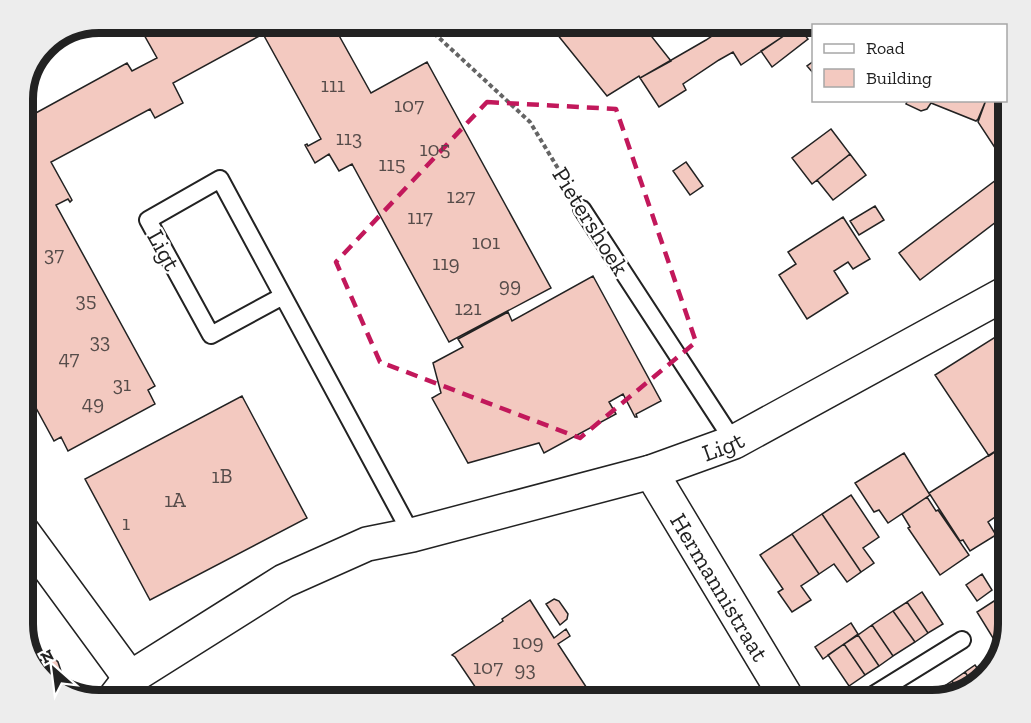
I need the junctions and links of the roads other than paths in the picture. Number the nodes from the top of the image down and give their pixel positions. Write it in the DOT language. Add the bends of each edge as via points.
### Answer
graph roads {
  1 [pos="582,209"];
  2 [pos="283,296"];
  3 [pos="998,297"];
  4 [pos="734,442"];
  5 [pos="651,472"];
  6 [pos="412,535"];
  7 [pos="33,548"];
  8 [pos="962,640"];
  9 [pos="121,689"];
  10 [pos="782,690"];
  11 [pos="881,690"];
  1 -- 4 [label="lane, Pietershoek"];
  2 -- 2 [label="lane, Ligt" via="220,179 148,220 211,335"];
  2 -- 6 [label="lane, Ligt"];
  3 -- 4 [label="street, Ligt"];
  4 -- 5 [label="street, Ligt"];
  5 -- 6 [label="street, Ligt"];
  5 -- 10 [label="street, Hermannistraat"];
  6 -- 9 [label="street, Ligt" via="368,544 284,581"];
  7 -- 9 [label="street"];
  8 -- 11 [label="lane"];
}
